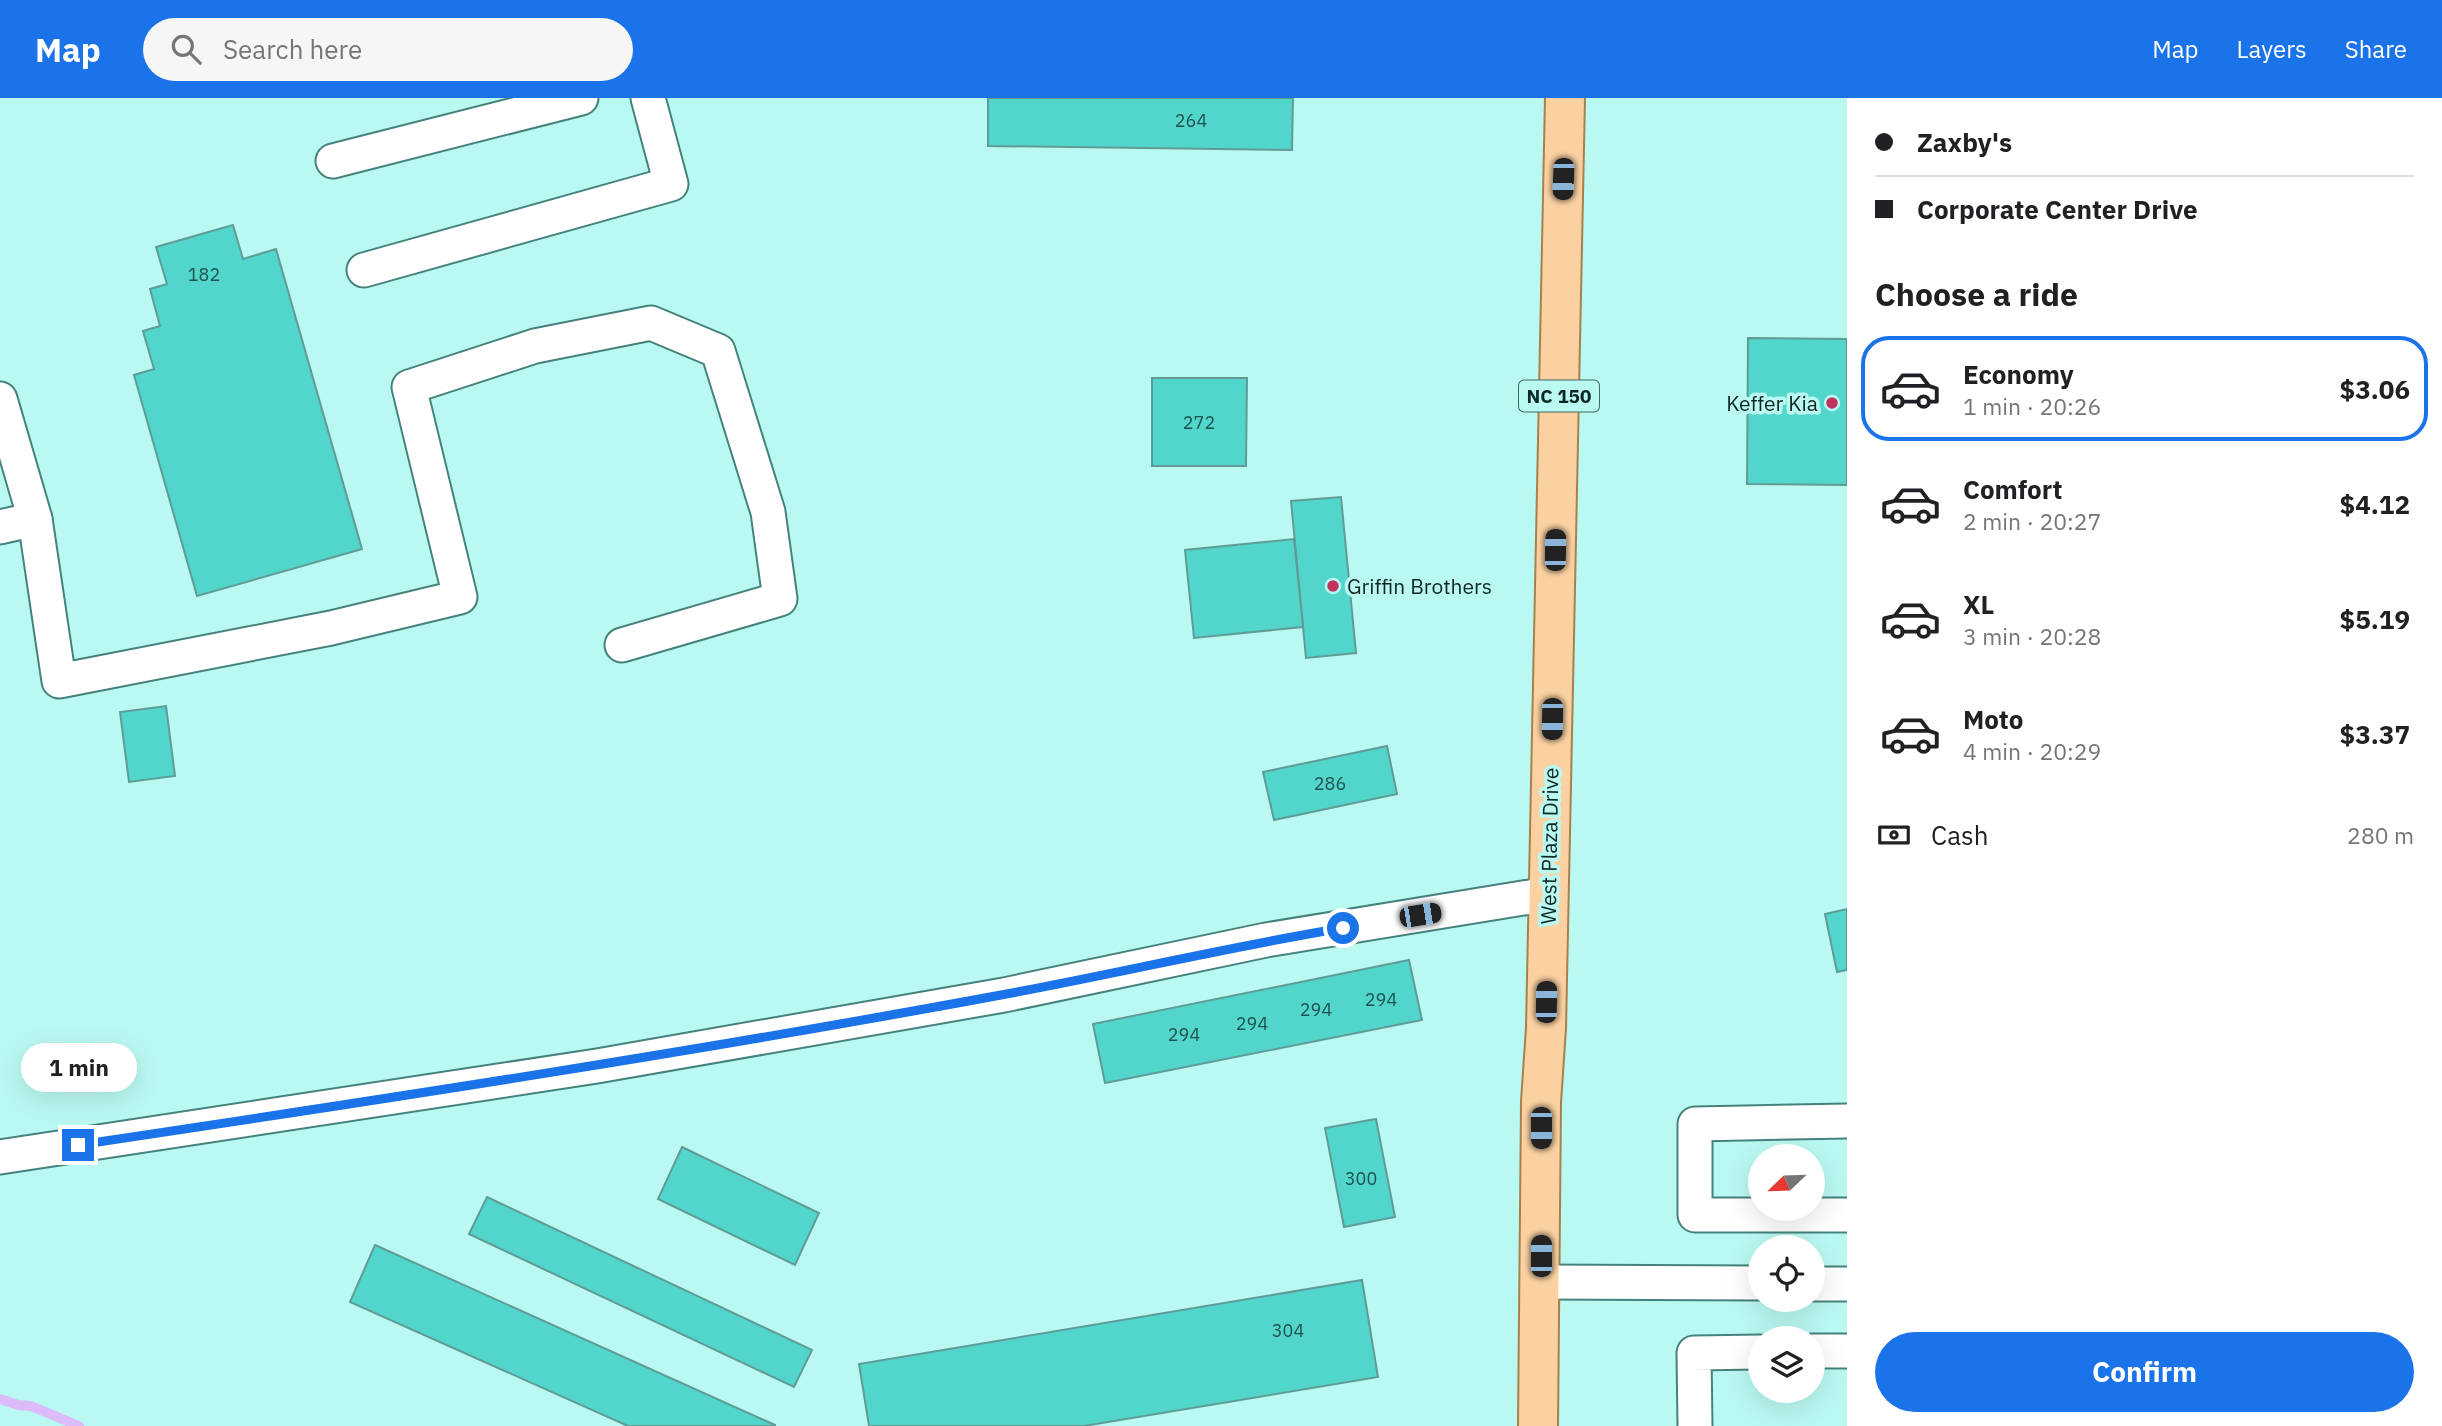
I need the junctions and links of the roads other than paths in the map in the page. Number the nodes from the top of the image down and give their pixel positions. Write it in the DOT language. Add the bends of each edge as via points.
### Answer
graph roads {
  1 [pos="581,98"];
  2 [pos="648,98"];
  3 [pos="1565,98"];
  4 [pos="333,161"];
  5 [pos="364,270"];
  6 [pos="0,399"];
  7 [pos="35,519"];
  8 [pos="0,527"];
  9 [pos="622,645"];
  10 [pos="1548,894"];
  11 [pos="1847,1121"];
  12 [pos="0,1157"];
  13 [pos="1847,1215"];
  14 [pos="1541,1282"];
  15 [pos="1748,1283"];
  16 [pos="1825,1284"];
  17 [pos="1847,1284"];
  18 [pos="1825,1351"];
  19 [pos="1847,1351"];
  20 [pos="1748,1352"];
  21 [pos="1538,1426"];
  22 [pos="1695,1426"];
  1 -- 4 [label="street"];
  2 -- 5 [label="street" via="671,184"];
  3 -- 10 [label="main road, West Plaza Drive / NC 150"];
  6 -- 7 [label="street"];
  7 -- 8 [label="street"];
  7 -- 9 [label="street" via="59,681 331,628 460,597 409,387 535,346 651,323 718,351 768,512 780,599"];
  10 -- 12 [label="street" via="1266,940 1004,995 597,1066"];
  10 -- 14 [label="main road, West Plaza Drive / NC 150"];
  11 -- 13 [label="street" via="1695,1124 1695,1215"];
  14 -- 15 [label="street"];
  14 -- 21 [label="main road, West Plaza Drive / NC 150"];
  16 -- 17 [label="street"];
  18 -- 19 [label="street"];
  20 -- 22 [label="street" via="1694,1353"];
}
